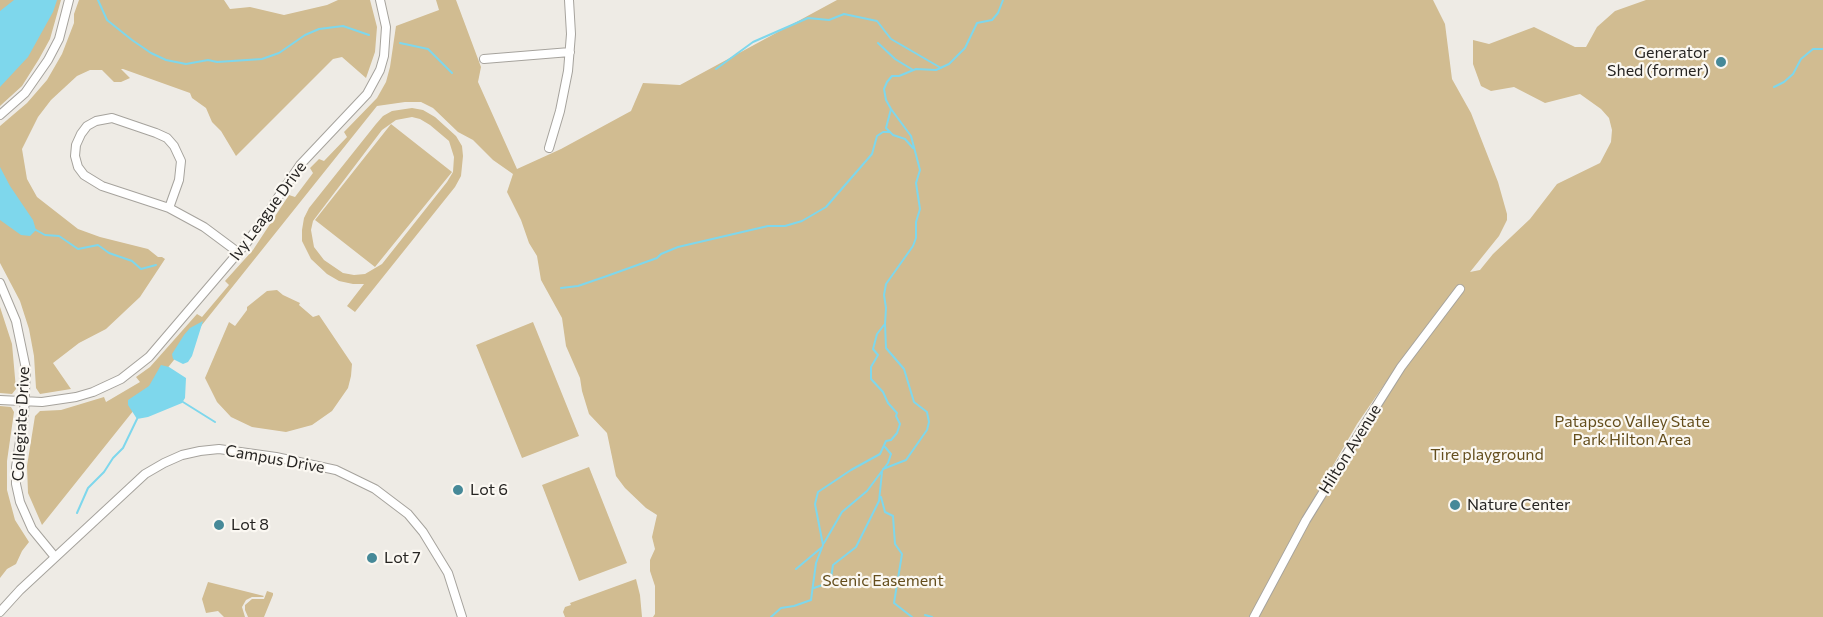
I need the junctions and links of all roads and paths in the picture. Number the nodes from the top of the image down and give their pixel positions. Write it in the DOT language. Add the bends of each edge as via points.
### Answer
graph roads {
  1 [pos="69,0"];
  2 [pos="380,0"];
  3 [pos="569,0"];
  4 [pos="570,52"];
  5 [pos="484,59"];
  6 [pos="0,115"];
  7 [pos="549,148"];
  8 [pos="169,208"];
  9 [pos="239,253"];
  10 [pos="0,283"];
  11 [pos="1460,289"];
  12 [pos="0,400"];
  13 [pos="25,401"];
  14 [pos="55,557"];
  15 [pos="0,612"];
  16 [pos="462,617"];
  17 [pos="1254,617"];
  1 -- 6 [label="street" via="59,39 48,60 25,93"];
  2 -- 9 [label="street, Ivy League Drive" via="386,40 380,70 371,88 300,165"];
  3 -- 4 [label="street"];
  4 -- 5 [label="street"];
  4 -- 7 [label="street" via="565,91"];
  8 -- 8 [label="street" via="181,170 179,154 167,138 112,118 87,126 76,145 75,156 84,175 102,186"];
  8 -- 9 [label="street" via="198,223"];
  9 -- 13 [label="street, Ivy League Drive" via="149,357 121,379 76,397"];
  10 -- 13 [label="street, Collegiate Drive" via="22,344"];
  11 -- 17 [label="street, Hilton Avenue" via="1401,367 1361,430 1306,520"];
  12 -- 13 [label="street, Ivy League Drive"];
  13 -- 14 [label="street, Collegiate Drive" via="16,467 20,502 32,529"];
  14 -- 15 [label="street, Campus Drive"];
  14 -- 16 [label="street, Campus Drive" via="133,485 164,463 200,451 238,450 336,470 393,501 437,552"];
}
